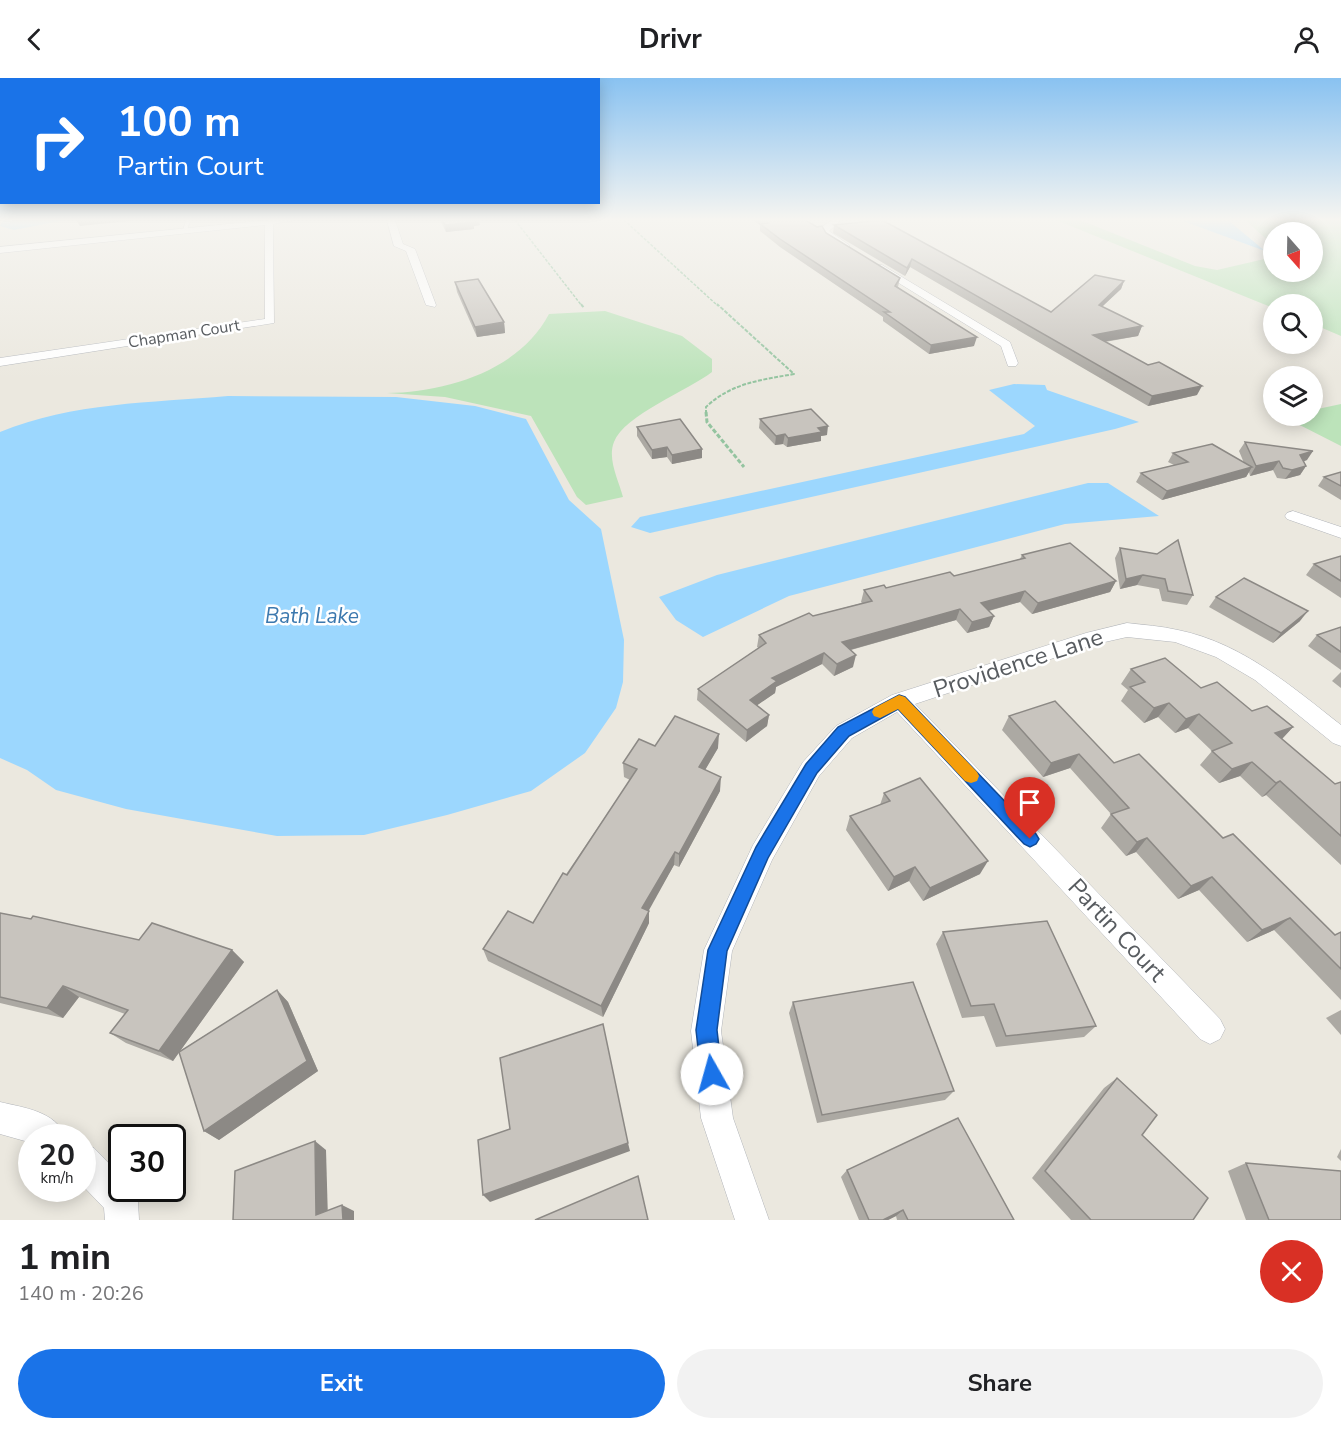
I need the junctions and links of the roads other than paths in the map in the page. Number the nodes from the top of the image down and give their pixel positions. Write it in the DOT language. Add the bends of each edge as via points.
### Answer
graph roads {
  1 [pos="270,273"];
  2 [pos="419,273"];
  3 [pos="889,273"];
  4 [pos="431,305"];
  5 [pos="0,362"];
  6 [pos="1012,363"];
  7 [pos="1293,516"];
  8 [pos="1341,533"];
  9 [pos="899,701"];
  10 [pos="1341,737"];
  11 [pos="1210,1029"];
  12 [pos="0,1118"];
  13 [pos="24,1124"];
  14 [pos="96,1175"];
  15 [pos="122,1220"];
  16 [pos="752,1220"];
  1 -- 5 [label="street, Chapman Court" via="270,321"];
  2 -- 4 [label="street"];
  3 -- 6 [label="street" via="1006,344"];
  7 -- 8 [label="street"];
  9 -- 10 [label="street, Providence Lane" via="1127,630 1178,636 1223,652 1262,675"];
  9 -- 11 [label="street, Partin Court"];
  9 -- 16 [label="street, Providence Lane" via="844,732 811,769 762,853 718,950 706,1030 717,1118"];
  12 -- 13 [label="street"];
  14 -- 15 [label="street" via="121,1201"];
}
